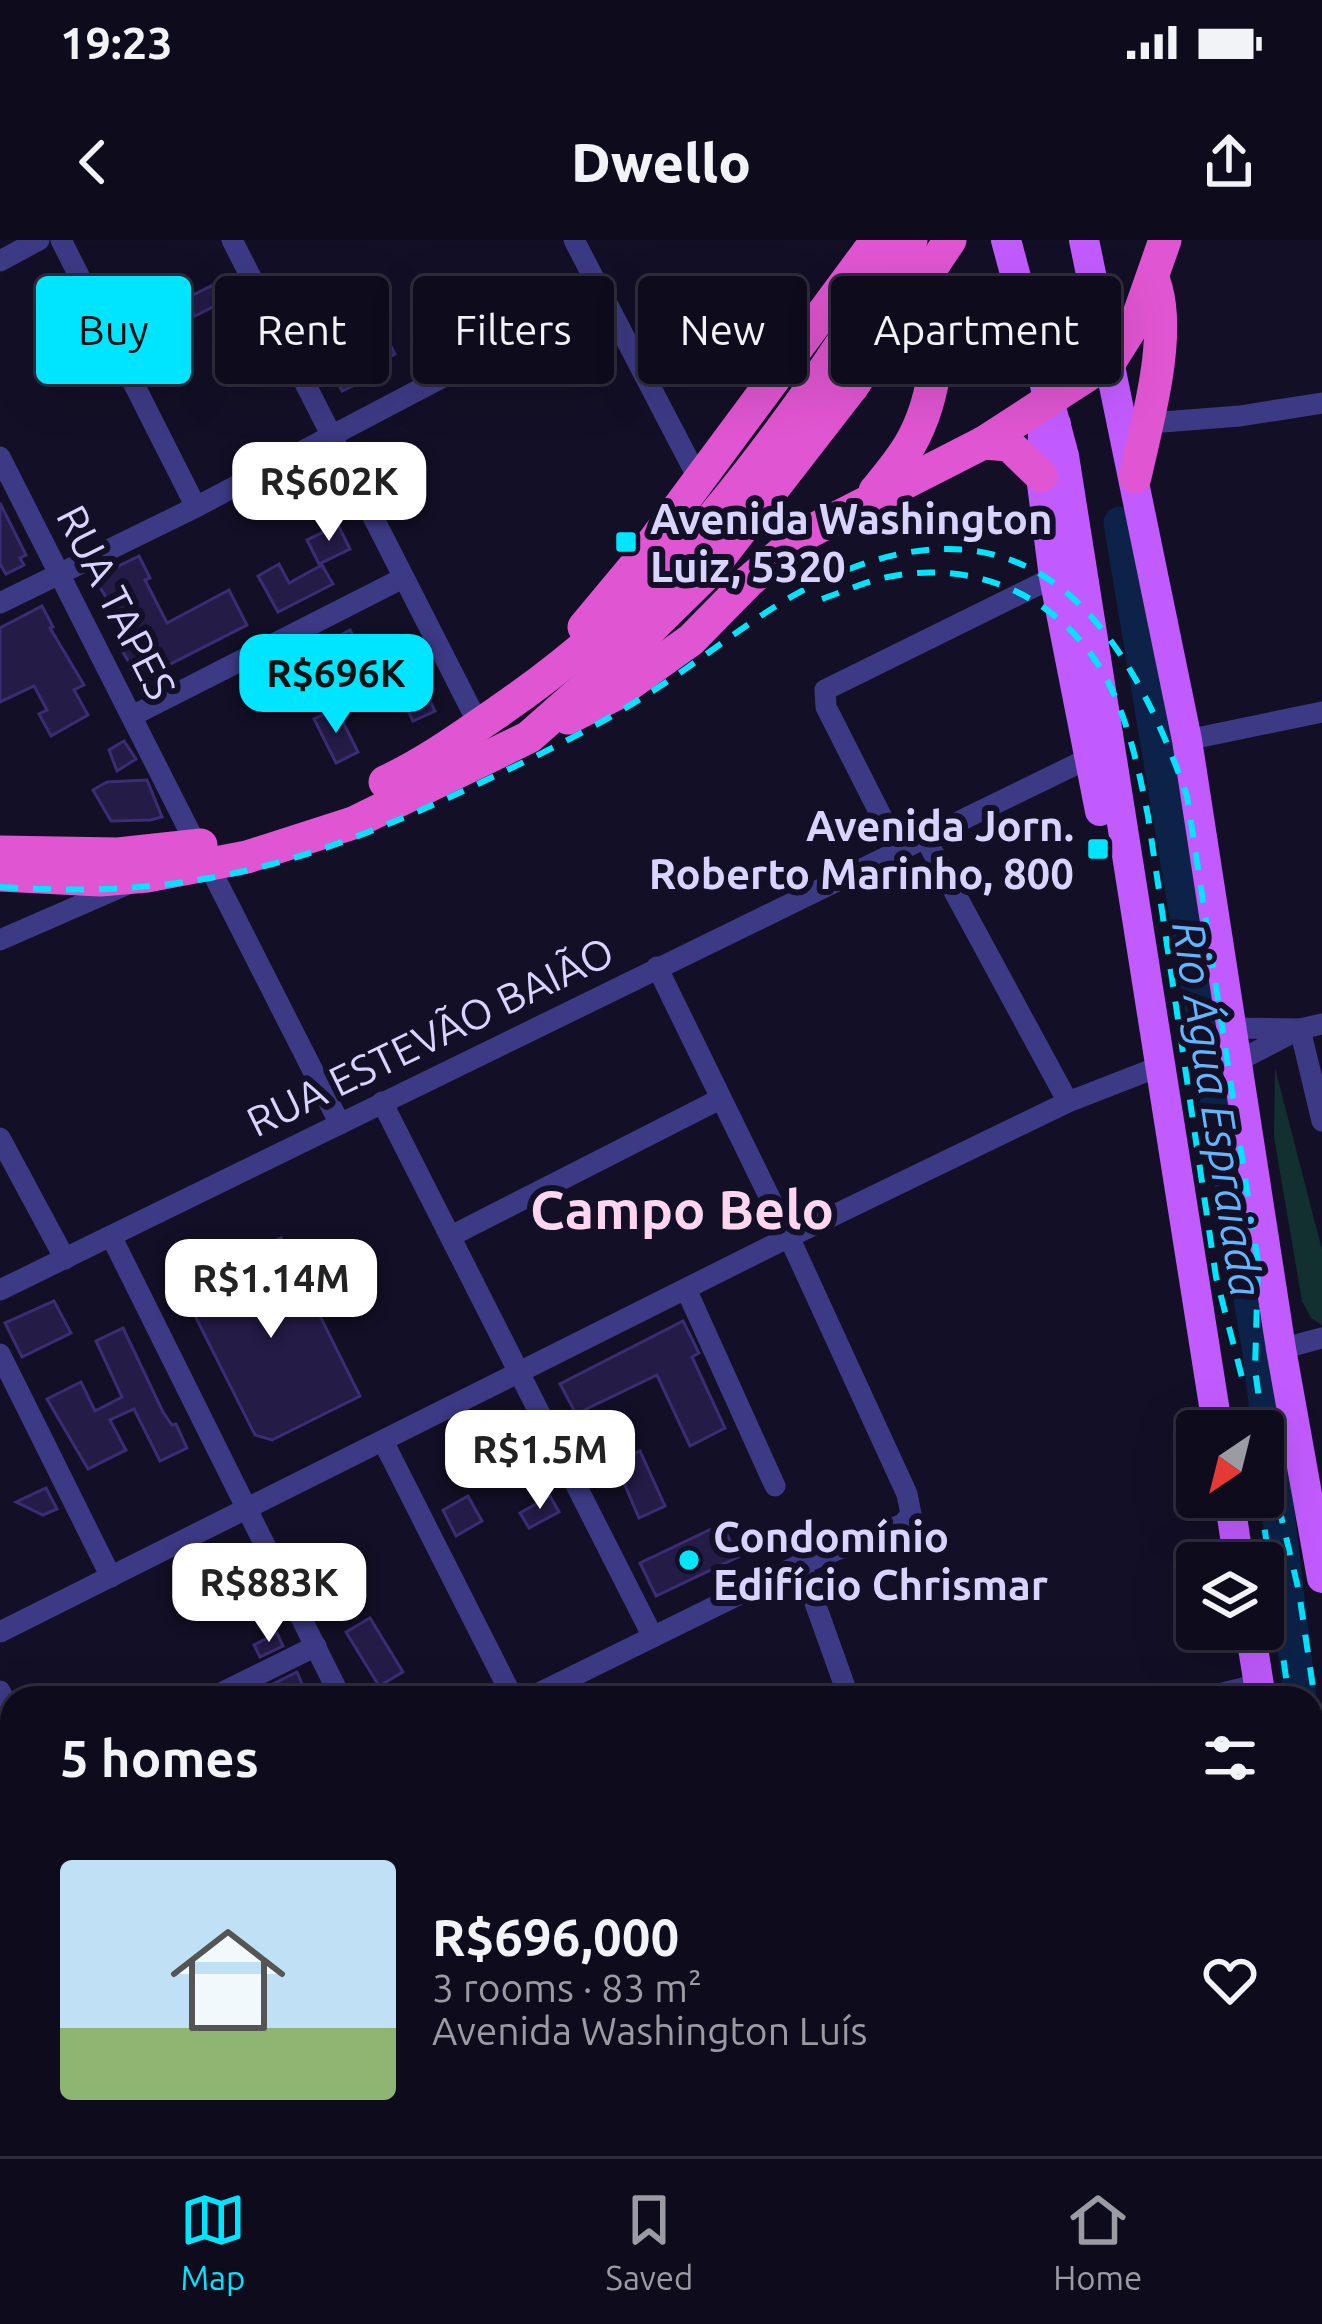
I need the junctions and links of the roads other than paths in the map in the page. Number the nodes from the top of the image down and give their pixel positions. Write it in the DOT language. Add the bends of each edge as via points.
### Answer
graph roads {
  1 [pos="39,240"];
  2 [pos="62,240"];
  3 [pos="232,240"];
  4 [pos="574,240"];
  5 [pos="911,240"];
  6 [pos="950,240"];
  7 [pos="1006,240"];
  8 [pos="1084,240"];
  9 [pos="1165,240"];
  10 [pos="870,248"];
  11 [pos="0,261"];
  12 [pos="592,276"];
  13 [pos="892,276"];
  14 [pos="921,276"];
  15 [pos="1092,276"];
  16 [pos="1154,279"];
  17 [pos="614,319"];
  18 [pos="1121,347"];
  19 [pos="431,384"];
  20 [pos="832,384"];
  21 [pos="834,384"];
  22 [pos="1084,384"];
  23 [pos="1120,384"];
  24 [pos="1322,403"];
  25 [pos="1053,412"];
  26 [pos="1136,424"];
  27 [pos="333,436"];
  28 [pos="983,443"];
  29 [pos="0,457"];
  30 [pos="1041,476"];
  31 [pos="1135,477"];
  32 [pos="699,480"];
  33 [pos="870,498"];
  34 [pos="196,508"];
  35 [pos="58,573"];
  36 [pos="1054,577"];
  37 [pos="403,578"];
  38 [pos="0,603"];
  39 [pos="543,681"];
  40 [pos="1322,712"];
  41 [pos="132,716"];
  42 [pos="479,725"];
  43 [pos="529,737"];
  44 [pos="1187,740"];
  45 [pos="1089,758"];
  46 [pos="924,836"];
  47 [pos="898,849"];
  48 [pos="0,852"];
  49 [pos="203,856"];
  50 [pos="0,875"];
  51 [pos="147,876"];
  52 [pos="0,940"];
  53 [pos="1143,952"];
  54 [pos="657,968"];
  55 [pos="1311,1027"];
  56 [pos="1230,1028"];
  57 [pos="1236,1062"];
  58 [pos="1158,1067"];
  59 [pos="720,1099"];
  60 [pos="382,1102"];
  61 [pos="1068,1102"];
  62 [pos="1322,1121"];
  63 [pos="340,1124"];
  64 [pos="0,1138"];
  65 [pos="453,1235"];
  66 [pos="111,1236"];
  67 [pos="789,1237"];
  68 [pos="65,1259"];
  69 [pos="686,1289"];
  70 [pos="0,1290"];
  71 [pos="1322,1338"];
  72 [pos="1281,1348"];
  73 [pos="0,1354"];
  74 [pos="520,1372"];
  75 [pos="1215,1410"];
  76 [pos="383,1441"];
  77 [pos="775,1486"];
  78 [pos="249,1508"];
  79 [pos="801,1564"];
  80 [pos="111,1577"];
  81 [pos="1322,1578"];
  82 [pos="0,1632"];
  83 [pos="653,1637"];
  84 [pos="316,1646"];
  85 [pos="1253,1650"];
  86 [pos="235,1686"];
  87 [pos="335,1686"];
  88 [pos="523,1686"];
  89 [pos="552,1686"];
  90 [pos="844,1686"];
  91 [pos="1259,1686"];
  1 -- 11 [label="street"];
  2 -- 34 [label="street"];
  3 -- 27 [label="street"];
  4 -- 12 [label="street"];
  5 -- 13 [label="highway, bridge"];
  6 -- 14 [label="highway, bridge"];
  7 -- 25 [label="main road"];
  8 -- 15 [label="main road"];
  9 -- 16 [label="highway"];
  10 -- 32 [label="highway"];
  10 -- 33 [label="highway" via="912,268 927,289 935,355 916,432"];
  16 -- 18 [label="highway"];
  16 -- 26 [label="highway" via="1160,338"];
  17 -- 32 [label="street"];
  19 -- 27 [label="street"];
  20 -- 39 [label="highway" via="641,598"];
  21 -- 43 [label="highway" via="710,570"];
  22 -- 25 [label="highway"];
  23 -- 26 [label="main road"];
  24 -- 26 [label="street"];
  25 -- 28 [label="highway"];
  25 -- 30 [label="main road"];
  25 -- 53 [label="main road"];
  26 -- 31 [label="highway"];
  27 -- 34 [label="street"];
  27 -- 37 [label="street"];
  28 -- 30 [label="highway" via="1009,445"];
  28 -- 33 [label="highway"];
  29 -- 35 [label="street, RUA TAPES"];
  30 -- 36 [label="main road"];
  31 -- 44 [label="main road"];
  32 -- 39 [label="highway"];
  33 -- 43 [label="highway" via="803,535 648,673"];
  34 -- 35 [label="street"];
  35 -- 38 [label="street"];
  35 -- 41 [label="street, RUA TAPES"];
  36 -- 45 [label="main road"];
  36 -- 47 [label="street" via="825,690 826,707"];
  37 -- 41 [label="street"];
  37 -- 42 [label="street"];
  39 -- 42 [label="highway"];
  40 -- 44 [label="street"];
  41 -- 49 [label="street, RUA TAPES"];
  42 -- 49 [label="highway" via="345,802"];
  43 -- 49 [label="highway" via="352,823 286,846"];
  44 -- 56 [label="main road"];
  45 -- 46 [label="street, RUA ESTEVÃO BAIÃO"];
  45 -- 53 [label="main road" via="1123,923"];
  46 -- 47 [label="street, RUA ESTEVÃO BAIÃO"];
  46 -- 61 [label="street"];
  47 -- 54 [label="street, RUA ESTEVÃO BAIÃO"];
  48 -- 49 [label="highway"];
  49 -- 51 [label="highway"];
  49 -- 63 [label="street, RUA TAPES"];
  50 -- 51 [label="highway"];
  51 -- 52 [label="street"];
  53 -- 58 [label="main road"];
  54 -- 59 [label="street"];
  54 -- 60 [label="street, RUA ESTEVÃO BAIÃO"];
  55 -- 56 [label="street"];
  55 -- 57 [label="street"];
  55 -- 62 [label="street"];
  56 -- 57 [label="main road"];
  57 -- 72 [label="main road"];
  58 -- 61 [label="street"];
  58 -- 75 [label="main road"];
  59 -- 65 [label="street"];
  59 -- 67 [label="street"];
  60 -- 63 [label="street, RUA ESTEVÃO BAIÃO"];
  60 -- 65 [label="street"];
  61 -- 67 [label="street"];
  63 -- 66 [label="street, RUA ESTEVÃO BAIÃO"];
  64 -- 68 [label="street"];
  65 -- 74 [label="street"];
  66 -- 68 [label="street, RUA ESTEVÃO BAIÃO"];
  66 -- 78 [label="street"];
  67 -- 69 [label="street"];
  67 -- 79 [label="street" via="911,1514"];
  68 -- 70 [label="street, RUA ESTEVÃO BAIÃO"];
  69 -- 74 [label="street"];
  69 -- 77 [label="street"];
  71 -- 72 [label="street"];
  72 -- 81 [label="main road"];
  73 -- 80 [label="street"];
  74 -- 76 [label="street"];
  74 -- 83 [label="street"];
  76 -- 78 [label="street"];
  76 -- 88 [label="street"];
  78 -- 80 [label="street"];
  78 -- 84 [label="street"];
  79 -- 83 [label="street"];
  79 -- 90 [label="street"];
  80 -- 82 [label="street"];
  83 -- 89 [label="street"];
  84 -- 86 [label="street"];
  84 -- 87 [label="street"];
  85 -- 91 [label="main road"];
}
